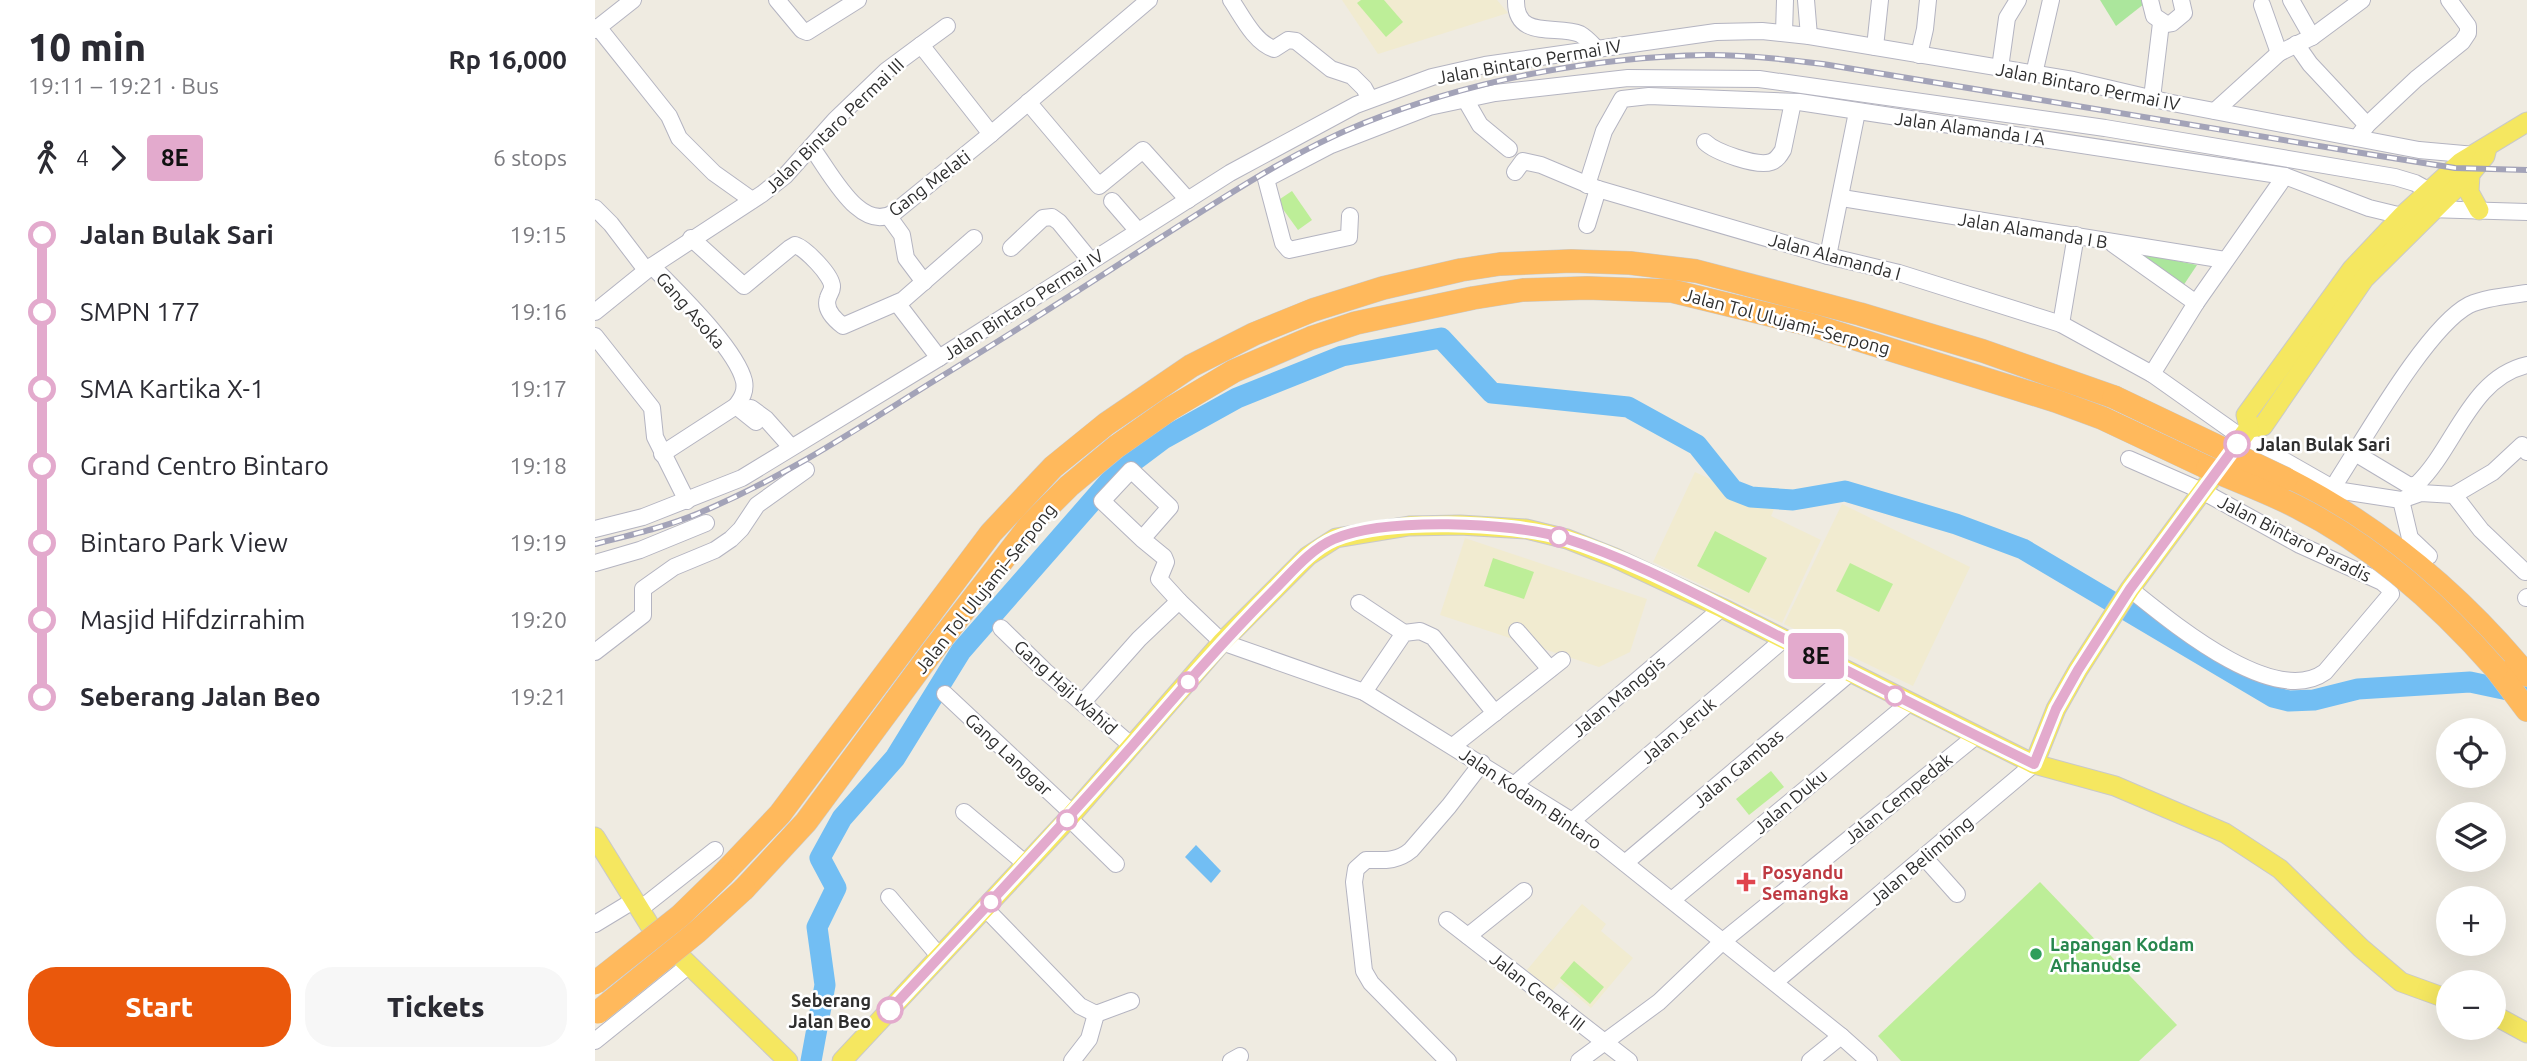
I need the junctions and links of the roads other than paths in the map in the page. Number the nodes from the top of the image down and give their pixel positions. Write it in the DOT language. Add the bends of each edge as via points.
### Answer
graph roads {
  1 [pos="633,0"];
  2 [pos="777,0"];
  3 [pos="858,0"];
  4 [pos="1149,0"];
  5 [pos="1231,0"];
  6 [pos="1516,0"];
  7 [pos="1784,0"];
  8 [pos="1807,0"];
  9 [pos="1880,0"];
  10 [pos="1928,0"];
  11 [pos="2018,0"];
  12 [pos="2051,0"];
  13 [pos="2150,0"];
  14 [pos="2181,0"];
  15 [pos="2291,0"];
  16 [pos="2362,0"];
  17 [pos="2449,0"];
  18 [pos="2262,5"];
  19 [pos="2161,23"];
  20 [pos="947,26"];
  21 [pos="597,29"];
  22 [pos="1784,33"];
  23 [pos="1809,36"];
  24 [pos="2312,37"];
  25 [pos="2296,44"];
  26 [pos="921,45"];
  27 [pos="1875,47"];
  28 [pos="1597,49"];
  29 [pos="2279,53"];
  30 [pos="1919,55"];
  31 [pos="2000,68"];
  32 [pos="2034,74"];
  33 [pos="2152,98"];
  34 [pos="1370,99"];
  35 [pos="1465,99"];
  36 [pos="1028,102"];
  37 [pos="1793,102"];
  38 [pos="2215,111"];
  39 [pos="1857,112"];
  40 [pos="2527,122"];
  41 [pos="2362,132"];
  42 [pos="991,134"];
  43 [pos="1705,142"];
  44 [pos="811,147"];
  45 [pos="1509,149"];
  46 [pos="2476,162"];
  47 [pos="1515,172"];
  48 [pos="2285,176"];
  49 [pos="1593,187"];
  50 [pos="1842,198"];
  51 [pos="753,200"];
  52 [pos="1188,200"];
  53 [pos="2436,200"];
  54 [pos="1112,201"];
  55 [pos="595,208"];
  56 [pos="2477,210"];
  57 [pos="2527,212"];
  58 [pos="2406,213"];
  59 [pos="1350,216"];
  60 [pos="889,217"];
  61 [pos="1587,225"];
  62 [pos="2527,228"];
  63 [pos="1138,231"];
  64 [pos="2076,235"];
  65 [pos="691,238"];
  66 [pos="974,238"];
  67 [pos="2111,243"];
  68 [pos="1011,248"];
  69 [pos="1828,256"];
  70 [pos="1090,260"];
  71 [pos="2225,260"];
  72 [pos="649,268"];
  73 [pos="924,282"];
  74 [pos="2527,293"];
  75 [pos="897,303"];
  76 [pos="2196,303"];
  77 [pos="595,313"];
  78 [pos="2061,324"];
  79 [pos="595,336"];
  80 [pos="939,358"];
  81 [pos="2527,365"];
  82 [pos="2152,374"];
  83 [pos="738,403"];
  84 [pos="756,422"];
  85 [pos="2246,433"];
  86 [pos="791,447"];
  87 [pos="2524,448"];
  88 [pos="2355,453"];
  89 [pos="662,454"];
  90 [pos="2129,459"];
  91 [pos="806,470"];
  92 [pos="2337,481"];
  93 [pos="2202,491"];
  94 [pos="2454,495"];
  95 [pos="2401,500"];
  96 [pos="687,501"];
  97 [pos="706,523"];
  98 [pos="595,529"];
  99 [pos="1142,539"];
  100 [pos="663,541"];
  101 [pos="2429,556"];
  102 [pos="595,563"];
  103 [pos="674,567"];
  104 [pos="2525,572"];
  105 [pos="2129,591"];
  106 [pos="1179,601"];
  107 [pos="1359,603"];
  108 [pos="1722,608"];
  109 [pos="1001,628"];
  110 [pos="1517,631"];
  111 [pos="1404,633"];
  112 [pos="1784,639"];
  113 [pos="1222,642"];
  114 [pos="595,652"];
  115 [pos="1850,673"];
  116 [pos="2527,675"];
  117 [pos="1364,692"];
  118 [pos="945,694"];
  119 [pos="1083,702"];
  120 [pos="1909,704"];
  121 [pos="2527,710"];
  122 [pos="1495,713"];
  123 [pos="1976,736"];
  124 [pos="1132,746"];
  125 [pos="1453,746"];
  126 [pos="1482,763"];
  127 [pos="2034,764"];
  128 [pos="1515,784"];
  129 [pos="964,812"];
  130 [pos="1071,816"];
  131 [pos="1572,821"];
  132 [pos="595,826"];
  133 [pos="595,837"];
  134 [pos="715,850"];
  135 [pos="595,851"];
  136 [pos="1924,857"];
  137 [pos="1625,863"];
  138 [pos="1026,864"];
  139 [pos="1116,864"];
  140 [pos="1524,891"];
  141 [pos="1957,894"];
  142 [pos="889,897"];
  143 [pos="1672,900"];
  144 [pos="985,908"];
  145 [pos="643,915"];
  146 [pos="1447,920"];
  147 [pos="595,924"];
  148 [pos="1468,936"];
  149 [pos="1723,941"];
  150 [pos="940,957"];
  151 [pos="688,966"];
  152 [pos="1775,982"];
  153 [pos="595,983"];
  154 [pos="2436,995"];
  155 [pos="1131,1001"];
  156 [pos="596,1013"];
  157 [pos="1096,1014"];
  158 [pos="2506,1022"];
  159 [pos="2527,1033"];
  160 [pos="1841,1035"];
  161 [pos="595,1041"];
  162 [pos="1602,1042"];
  163 [pos="788,1061"];
  164 [pos="842,1061"];
  165 [pos="1072,1061"];
  166 [pos="1448,1061"];
  167 [pos="1579,1061"];
  168 [pos="1629,1061"];
  169 [pos="1810,1061"];
  170 [pos="1869,1061"];
  1 -- 21 [label="street"];
  2 -- 3 [label="street" via="807,32"];
  4 -- 36 [label="street"];
  5 -- 34 [label="street" via="1255,26 1259,40 1271,49 1296,41 1331,69 1352,76"];
  6 -- 28 [label="street" via="1517,15 1523,21 1539,30 1579,34"];
  7 -- 22 [label="street"];
  8 -- 23 [label="street"];
  9 -- 27 [label="street"];
  10 -- 30 [label="street"];
  11 -- 31 [label="street" via="2007,18"];
  12 -- 32 [label="street"];
  13 -- 19 [label="street"];
  14 -- 19 [label="street" via="2182,16"];
  15 -- 24 [label="street"];
  16 -- 24 [label="street"];
  17 -- 41 [label="street" via="2468,33"];
  18 -- 29 [label="street"];
  19 -- 33 [label="street"];
  20 -- 26 [label="street"];
  21 -- 51 [label="street" via="669,116 679,138 714,173"];
  22 -- 23 [label="street, Jalan Bintaro Permai IV"];
  22 -- 28 [label="street, Jalan Bintaro Permai IV" via="1716,32"];
  23 -- 27 [label="street, Jalan Bintaro Permai IV"];
  24 -- 25 [label="street"];
  25 -- 29 [label="street"];
  25 -- 41 [label="street"];
  26 -- 42 [label="street, Jalan Bintaro Permai III"];
  26 -- 44 [label="street, Jalan Bintaro Permai III" via="886,71"];
  27 -- 30 [label="street, Jalan Bintaro Permai IV"];
  28 -- 34 [label="street, Jalan Bintaro Permai IV" via="1485,65 1432,77"];
  29 -- 38 [label="street"];
  30 -- 31 [label="street, Jalan Bintaro Permai IV"];
  31 -- 32 [label="street, Jalan Bintaro Permai IV"];
  32 -- 33 [label="street, Jalan Bintaro Permai IV"];
  33 -- 38 [label="street, Jalan Bintaro Permai IV"];
  34 -- 52 [label="street, Jalan Bintaro Permai IV"];
  35 -- 45 [label="street" via="1480,125"];
  35 -- 53 [label="street" via="1628,78 1759,79 2105,128 2395,177"];
  35 -- 59 [label="street" via="1429,107 1349,137 1266,179 1283,243 1289,250 1350,237"];
  36 -- 42 [label="street"];
  36 -- 52 [label="street" via="1099,186 1143,150"];
  37 -- 39 [label="street, Jalan Alamanda I A"];
  37 -- 43 [label="street" via="1783,150 1770,163 1716,151"];
  37 -- 49 [label="street, Jalan Alamanda I A" via="1625,98 1604,131"];
  38 -- 41 [label="street, Jalan Bintaro Permai IV"];
  39 -- 48 [label="street, Jalan Alamanda I A"];
  39 -- 50 [label="street"];
  40 -- 46 [label="main road" via="2508,132"];
  41 -- 46 [label="street, Jalan Bintaro Permai IV"];
  42 -- 60 [label="street, Gang Melati"];
  44 -- 51 [label="street, Jalan Bintaro Permai III" via="785,176"];
  44 -- 60 [label="street, Gang Melati" via="852,204 869,216"];
  46 -- 53 [label="main road"];
  46 -- 56 [label="main road" via="2469,192"];
  47 -- 49 [label="street, Jalan Alamanda I" via="1523,162 1532,162"];
  48 -- 58 [label="street, Jalan Alamanda I A" via="2369,208"];
  48 -- 71 [label="street"];
  49 -- 61 [label="street"];
  49 -- 69 [label="street, Jalan Alamanda I"];
  50 -- 64 [label="street, Jalan Alamanda I B"];
  50 -- 69 [label="street"];
  51 -- 65 [label="street, Jalan Bintaro Permai III"];
  52 -- 63 [label="street, Jalan Bintaro Permai IV"];
  53 -- 56 [label="street"];
  53 -- 58 [label="main road"];
  53 -- 85 [label="main road" via="2364,279 2263,426"];
  54 -- 63 [label="street"];
  55 -- 72 [label="street"];
  56 -- 57 [label="street"];
  57 -- 62 [label="street"];
  58 -- 85 [label="main road" via="2344,279 2246,415"];
  60 -- 73 [label="street" via="902,235 906,258"];
  63 -- 70 [label="street, Jalan Bintaro Permai IV"];
  64 -- 67 [label="street, Jalan Alamanda I B"];
  64 -- 78 [label="street"];
  65 -- 72 [label="street, Jalan Bintaro Permai III"];
  65 -- 75 [label="street" via="744,286 795,245 806,250 830,281 826,307 843,326"];
  66 -- 73 [label="street"];
  67 -- 71 [label="street, Jalan Alamanda I B"];
  67 -- 76 [label="street"];
  68 -- 70 [label="street" via="1043,218 1052,217"];
  69 -- 78 [label="street, Jalan Alamanda I" via="1899,273"];
  70 -- 80 [label="street, Jalan Bintaro Permai IV"];
  71 -- 76 [label="street"];
  72 -- 77 [label="street, Jalan Bintaro Permai III"];
  72 -- 83 [label="street, Gang Asoka" via="708,326 736,364 744,381"];
  73 -- 75 [label="street"];
  74 -- 88 [label="street" via="2490,298 2454,317 2412,365"];
  75 -- 80 [label="street"];
  76 -- 82 [label="street"];
  78 -- 82 [label="street, Jalan Alamanda I"];
  79 -- 89 [label="street" via="652,408"];
  80 -- 86 [label="street, Jalan Bintaro Permai IV"];
  81 -- 88 [label="street" via="2511,369 2482,393 2417,484 2406,484"];
  82 -- 85 [label="street, Jalan Alamanda I"];
  83 -- 84 [label="street"];
  83 -- 86 [label="street" via="766,419"];
  83 -- 89 [label="street"];
  85 -- 93 [label="main road"];
  85 -- 95 [label="street, Jalan Alamanda I" via="2336,490"];
  86 -- 96 [label="street, Jalan Bintaro Permai IV" via="742,478"];
  87 -- 94 [label="street"];
  88 -- 92 [label="street"];
  89 -- 96 [label="street"];
  90 -- 93 [label="street"];
  91 -- 103 [label="street" via="757,505 731,539"];
  93 -- 105 [label="main road"];
  93 -- 105 [label="street, Jalan Bintaro Paradis" via="2300,545 2382,582 2391,591 2389,598 2325,672 2317,678 2282,681 2263,676 2201,642"];
  94 -- 95 [label="street, Jalan Alamanda I" via="2421,493"];
  94 -- 104 [label="street" via="2481,530"];
  95 -- 101 [label="street" via="2410,538"];
  96 -- 98 [label="street, Jalan Bintaro Permai IV"];
  97 -- 100 [label="street"];
  99 -- 106 [label="street" via="1166,559 1159,579"];
  100 -- 102 [label="street"];
  100 -- 103 [label="street"];
  103 -- 114 [label="street" via="643,589 643,615"];
  105 -- 127 [label="main road" via="2056,709"];
  106 -- 113 [label="street"];
  106 -- 119 [label="street"];
  107 -- 111 [label="street"];
  108 -- 112 [label="main road"];
  108 -- 113 [label="main road" via="1615,558 1548,534 1460,525 1409,526 1352,534 1321,546"];
  108 -- 128 [label="street, Jalan Manggis"];
  109 -- 119 [label="street, Gang Haji Wahid"];
  110 -- 122 [label="street" via="1556,664"];
  111 -- 117 [label="street"];
  111 -- 122 [label="street" via="1420,631 1433,637"];
  112 -- 115 [label="main road"];
  112 -- 131 [label="street, Jalan Jeruk"];
  113 -- 117 [label="street, Jalan Kodam Bintaro"];
  113 -- 124 [label="main road"];
  115 -- 120 [label="main road"];
  115 -- 137 [label="street, Jalan Gambas"];
  116 -- 153 [label="highway, Jalan Tol Ulujami–Serpong, bridge" via="2467,608 2421,566 2360,521 2286,479 2114,397 1983,351 1696,271 1571,261 1461,270 1383,288 1254,334 1191,366 1053,467 991,533 780,814 680,916"];
  117 -- 125 [label="street, Jalan Kodam Bintaro"];
  118 -- 130 [label="street, Gang Langgar"];
  119 -- 124 [label="street, Gang Haji Wahid"];
  120 -- 123 [label="main road"];
  120 -- 143 [label="street, Jalan Duku"];
  121 -- 156 [label="highway, Jalan Tol Ulujami–Serpong, bridge" via="2480,651 2428,598 2350,538 2297,507 2102,418 1811,325 1672,291 1523,290 1356,323 1311,338 1234,371 1116,447 1030,525 806,822 698,932"];
  122 -- 125 [label="street"];
  123 -- 127 [label="main road"];
  123 -- 149 [label="street, Jalan Cempedak"];
  124 -- 130 [label="main road"];
  125 -- 126 [label="street, Jalan Kodam Bintaro"];
  126 -- 128 [label="street, Jalan Kodam Bintaro"];
  126 -- 166 [label="street" via="1411,850 1391,860 1366,860 1356,869 1354,882 1362,963 1371,983"];
  127 -- 136 [label="street, Jalan Belimbing"];
  127 -- 154 [label="main road" via="2115,786 2225,834 2280,869 2401,982"];
  128 -- 131 [label="street, Jalan Kodam Bintaro"];
  129 -- 138 [label="street"];
  130 -- 138 [label="main road"];
  130 -- 139 [label="street, Gang Langgar"];
  131 -- 137 [label="street, Jalan Kodam Bintaro"];
  132 -- 145 [label="street"];
  133 -- 145 [label="main road"];
  134 -- 145 [label="street"];
  135 -- 145 [label="street"];
  136 -- 141 [label="street"];
  136 -- 152 [label="street, Jalan Belimbing"];
  137 -- 143 [label="street, Jalan Kodam Bintaro"];
  138 -- 144 [label="main road"];
  140 -- 148 [label="street"];
  142 -- 150 [label="street"];
  143 -- 149 [label="street, Jalan Kodam Bintaro"];
  144 -- 150 [label="main road"];
  144 -- 157 [label="street" via="1080,1006"];
  145 -- 147 [label="street"];
  145 -- 151 [label="main road"];
  146 -- 148 [label="street, Jalan Cenek III"];
  148 -- 162 [label="street, Jalan Cenek III"];
  149 -- 152 [label="street, Jalan Kodam Bintaro"];
  149 -- 162 [label="street, Jalan Cempedak" via="1659,1002"];
  150 -- 164 [label="main road"];
  151 -- 161 [label="street"];
  151 -- 163 [label="main road"];
  152 -- 160 [label="street, Jalan Kodam Bintaro"];
  155 -- 157 [label="street"];
  157 -- 165 [label="street" via="1089,1039"];
  158 -- 159 [label="main road"];
  160 -- 169 [label="street"];
  160 -- 170 [label="street, Jalan Kodam Bintaro"];
  162 -- 167 [label="street, Jalan Cempedak"];
  162 -- 168 [label="street, Jalan Cenek III"];
}
